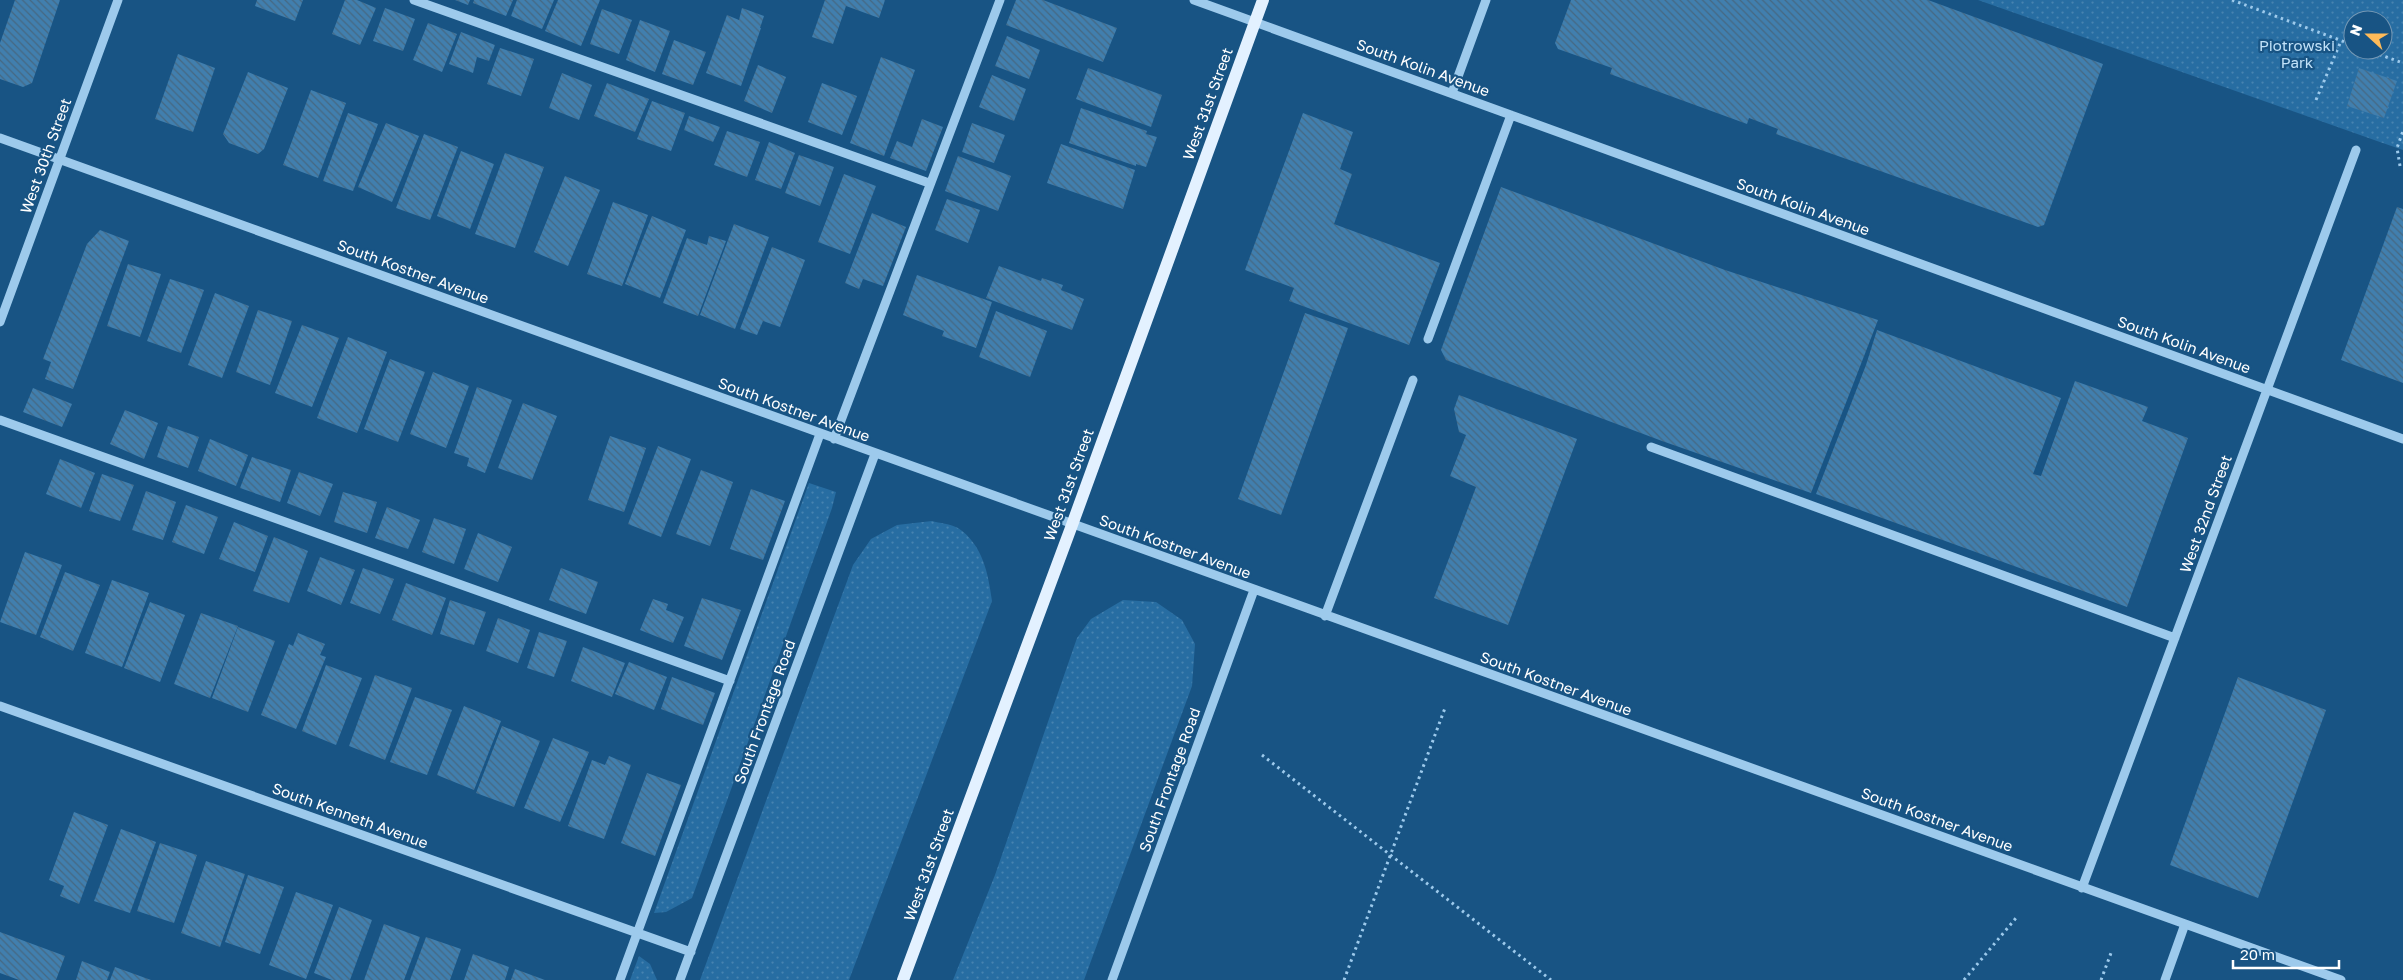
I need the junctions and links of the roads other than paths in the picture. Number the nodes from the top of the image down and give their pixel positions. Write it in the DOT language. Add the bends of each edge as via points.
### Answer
graph roads {
  1 [pos="118,0"];
  2 [pos="414,0"];
  3 [pos="1000,0"];
  4 [pos="1194,0"];
  5 [pos="1263,0"];
  6 [pos="1486,0"];
  7 [pos="1255,22"];
  8 [pos="1452,93"];
  9 [pos="1511,115"];
  10 [pos="0,138"];
  11 [pos="2356,150"];
  12 [pos="60,159"];
  13 [pos="929,183"];
  14 [pos="0,322"];
  15 [pos="1428,339"];
  16 [pos="1413,380"];
  17 [pos="2267,390"];
  18 [pos="0,420"];
  19 [pos="820,434"];
  20 [pos="834,439"];
  21 [pos="2403,439"];
  22 [pos="1651,447"];
  23 [pos="875,454"];
  24 [pos="1072,525"];
  25 [pos="1254,590"];
  26 [pos="1325,616"];
  27 [pos="2175,638"];
  28 [pos="730,681"];
  29 [pos="0,706"];
  30 [pos="2082,888"];
  31 [pos="2186,924"];
  32 [pos="638,933"];
  33 [pos="691,952"];
  34 [pos="620,980"];
  35 [pos="680,980"];
  36 [pos="903,980"];
  37 [pos="1112,980"];
  38 [pos="2165,980"];
  39 [pos="2341,980"];
  1 -- 12 [label="street, West 30th Street"];
  2 -- 13 [label="street"];
  3 -- 13 [label="street"];
  4 -- 7 [label="street, South Kolin Avenue"];
  5 -- 7 [label="main road, West 31st Street"];
  6 -- 8 [label="street"];
  7 -- 8 [label="street, South Kolin Avenue"];
  7 -- 24 [label="main road, West 31st Street"];
  8 -- 9 [label="street, South Kolin Avenue"];
  9 -- 15 [label="street"];
  9 -- 17 [label="street, South Kolin Avenue"];
  10 -- 12 [label="street, South Kostner Avenue"];
  11 -- 17 [label="street, West 32nd Street"];
  12 -- 14 [label="street, West 30th Street"];
  12 -- 19 [label="street, South Kostner Avenue"];
  13 -- 20 [label="street"];
  16 -- 26 [label="street"];
  17 -- 21 [label="street, South Kolin Avenue"];
  17 -- 27 [label="street, West 32nd Street"];
  18 -- 28 [label="street"];
  19 -- 20 [label="street, South Kostner Avenue"];
  19 -- 28 [label="street"];
  20 -- 23 [label="street, South Kostner Avenue"];
  22 -- 27 [label="street"];
  23 -- 24 [label="street, South Kostner Avenue"];
  23 -- 33 [label="street, South Frontage Road"];
  24 -- 25 [label="street, South Kostner Avenue"];
  24 -- 36 [label="main road, West 31st Street"];
  25 -- 26 [label="street, South Kostner Avenue"];
  25 -- 37 [label="street, South Frontage Road"];
  26 -- 30 [label="street, South Kostner Avenue"];
  27 -- 30 [label="street, West 32nd Street"];
  28 -- 32 [label="street"];
  29 -- 32 [label="street, South Kenneth Avenue"];
  30 -- 31 [label="street, South Kostner Avenue"];
  31 -- 38 [label="street"];
  31 -- 39 [label="street, South Kostner Avenue"];
  32 -- 33 [label="street, South Kenneth Avenue"];
  32 -- 34 [label="street"];
  33 -- 35 [label="street, South Frontage Road"];
}
